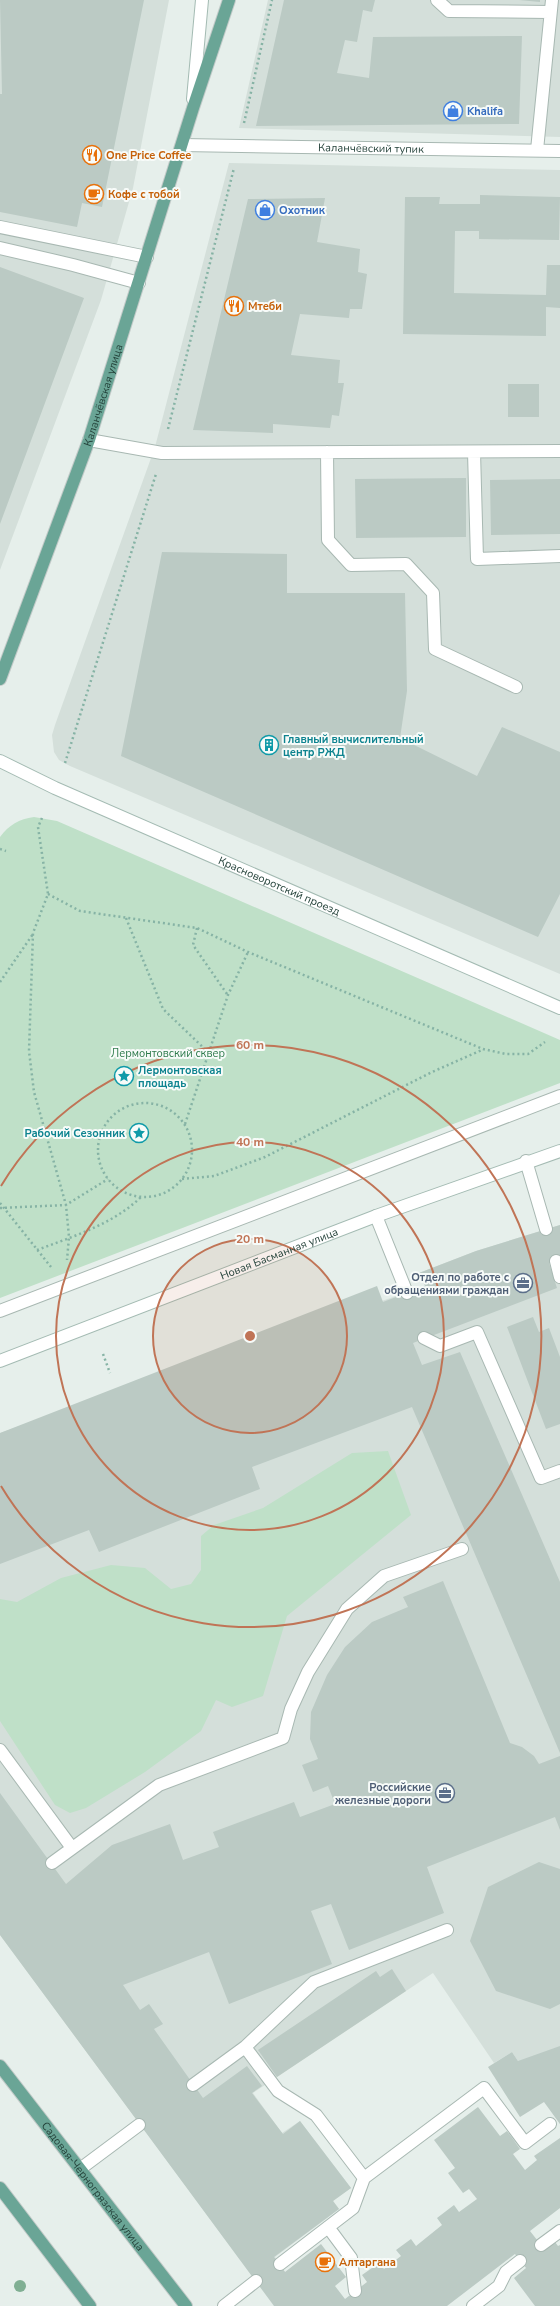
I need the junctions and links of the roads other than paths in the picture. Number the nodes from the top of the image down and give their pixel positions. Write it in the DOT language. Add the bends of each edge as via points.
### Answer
graph roads {
  1 [pos="202,0"];
  2 [pos="229,0"];
  3 [pos="437,0"];
  4 [pos="552,0"];
  5 [pos="550,12"];
  6 [pos="193,108"];
  7 [pos="182,145"];
  8 [pos="537,150"];
  9 [pos="560,151"];
  10 [pos="0,227"];
  11 [pos="0,248"];
  12 [pos="147,257"];
  13 [pos="139,283"];
  14 [pos="89,440"];
  15 [pos="560,451"];
  16 [pos="327,452"];
  17 [pos="474,452"];
  18 [pos="560,556"];
  19 [pos="0,679"];
  20 [pos="516,687"];
  21 [pos="0,761"];
  22 [pos="560,1008"];
  23 [pos="560,1096"];
  24 [pos="560,1150"];
  25 [pos="526,1161"];
  26 [pos="376,1216"];
  27 [pos="546,1229"];
  28 [pos="556,1261"];
  29 [pos="560,1276"];
  30 [pos="407,1294"];
  31 [pos="0,1311"];
  32 [pos="424,1338"];
  33 [pos="0,1361"];
  34 [pos="560,1471"];
  35 [pos="462,1548"];
  36 [pos="0,1750"];
  37 [pos="72,1848"];
  38 [pos="52,1863"];
  39 [pos="447,1930"];
  40 [pos="245,2047"];
  41 [pos="0,2066"];
  42 [pos="193,2085"];
  43 [pos="550,2124"];
  44 [pos="139,2125"];
  45 [pos="80,2169"];
  46 [pos="364,2178"];
  47 [pos="0,2188"];
  48 [pos="328,2227"];
  49 [pos="560,2232"];
  50 [pos="541,2245"];
  51 [pos="520,2261"];
  52 [pos="280,2264"];
  53 [pos="256,2281"];
  54 [pos="355,2291"];
  55 [pos="90,2306"];
  56 [pos="186,2306"];
  57 [pos="224,2306"];
  58 [pos="473,2306"];
  1 -- 6 [label="main road, Каланчёвская улица"];
  2 -- 6 [label="main road, Каланчёвская улица"];
  3 -- 5 [label="main road" via="449,11"];
  4 -- 5 [label="main road"];
  5 -- 8 [label="main road"];
  6 -- 7 [label="main road, Каланчёвская улица"];
  7 -- 8 [label="main road, Каланчёвский тупик"];
  7 -- 12 [label="main road, Каланчёвская улица"];
  8 -- 9 [label="main road, Каланчёвский тупик"];
  10 -- 12 [label="main road"];
  11 -- 13 [label="main road"];
  12 -- 13 [label="main road, Каланчёвская улица"];
  13 -- 14 [label="main road, Каланчёвская улица"];
  14 -- 16 [label="main road" via="162,453"];
  14 -- 19 [label="main road, Каланчёвская улица"];
  15 -- 17 [label="main road"];
  16 -- 17 [label="main road"];
  16 -- 20 [label="main road" via="328,540 351,565 406,564 433,592 435,649"];
  17 -- 18 [label="main road" via="477,558"];
  21 -- 22 [label="main road, Красноворотский проезд" via="69,794"];
  23 -- 31 [label="main road"];
  24 -- 25 [label="main road, Новая Басманная улица"];
  25 -- 26 [label="main road, Новая Басманная улица"];
  25 -- 27 [label="main road"];
  26 -- 30 [label="main road"];
  26 -- 33 [label="main road, Новая Басманная улица"];
  28 -- 29 [label="main road"];
  32 -- 34 [label="main road" via="440,1346 477,1332 541,1478"];
  35 -- 37 [label="main road" via="384,1576 347,1609 308,1672 291,1709 283,1738 160,1785"];
  36 -- 37 [label="main road"];
  37 -- 38 [label="main road"];
  39 -- 40 [label="main road" via="314,1982"];
  40 -- 42 [label="main road"];
  40 -- 46 [label="main road" via="278,2091 316,2115"];
  41 -- 45 [label="main road, Садовая-Черногрязская улица"];
  43 -- 46 [label="main road" via="526,2143 484,2088"];
  44 -- 45 [label="main road"];
  45 -- 56 [label="main road, Садовая-Черногрязская улица"];
  46 -- 48 [label="main road" via="353,2208"];
  47 -- 55 [label="main road"];
  48 -- 52 [label="main road"];
  48 -- 54 [label="main road" via="351,2258"];
  49 -- 50 [label="main road"];
  51 -- 58 [label="main road" via="506,2272 499,2286"];
  53 -- 57 [label="main road"];
}
